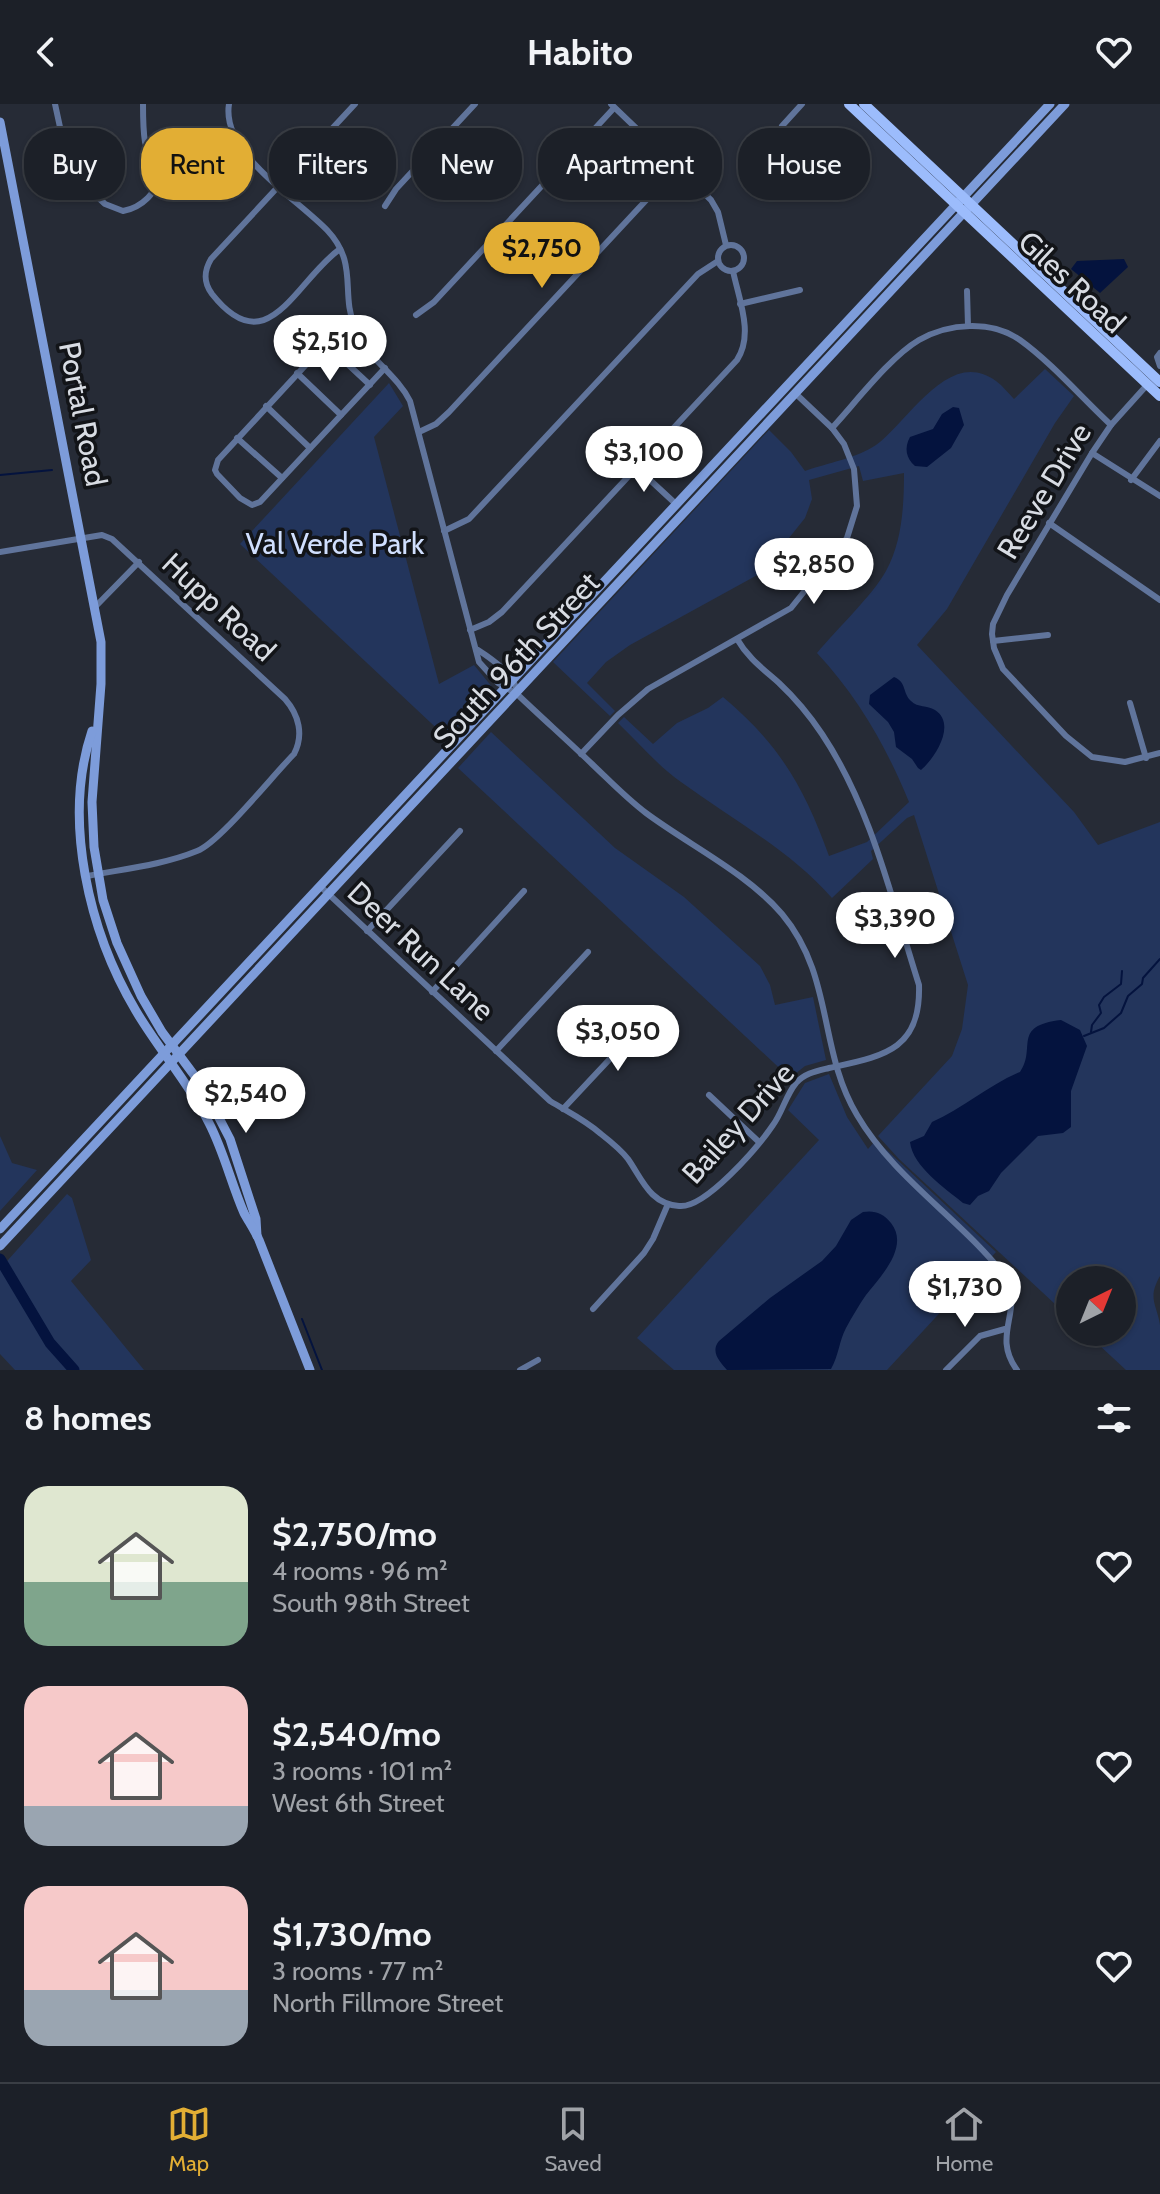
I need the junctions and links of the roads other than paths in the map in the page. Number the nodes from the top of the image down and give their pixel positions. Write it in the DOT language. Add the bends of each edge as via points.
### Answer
graph roads {
  1 [pos="55,104"];
  2 [pos="143,104"];
  3 [pos="229,104"];
  4 [pos="355,104"];
  5 [pos="475,104"];
  6 [pos="802,104"];
  7 [pos="849,104"];
  8 [pos="864,104"];
  9 [pos="1050,104"];
  10 [pos="1065,104"];
  11 [pos="612,106"];
  12 [pos="0,122"];
  13 [pos="782,126"];
  14 [pos="332,128"];
  15 [pos="635,128"];
  16 [pos="269,175"];
  17 [pos="269,196"];
  18 [pos="295,200"];
  19 [pos="646,200"];
  20 [pos="711,200"];
  21 [pos="963,205"];
  22 [pos="385,206"];
  23 [pos="726,245"];
  24 [pos="340,249"];
  25 [pos="718,261"];
  26 [pos="733,271"];
  27 [pos="800,290"];
  28 [pos="967,291"];
  29 [pos="740,304"];
  30 [pos="416,315"];
  31 [pos="351,316"];
  32 [pos="968,326"];
  33 [pos="325,343"];
  34 [pos="1160,353"];
  35 [pos="385,368"];
  36 [pos="297,373"];
  37 [pos="1156,374"];
  38 [pos="370,385"];
  39 [pos="788,387"];
  40 [pos="796,395"];
  41 [pos="1160,396"];
  42 [pos="266,406"];
  43 [pos="341,415"];
  44 [pos="1111,425"];
  45 [pos="832,428"];
  46 [pos="419,432"];
  47 [pos="237,438"];
  48 [pos="1160,441"];
  49 [pos="310,448"];
  50 [pos="1092,453"];
  51 [pos="636,467"];
  52 [pos="282,478"];
  53 [pos="1131,480"];
  54 [pos="1160,496"];
  55 [pos="674,503"];
  56 [pos="685,513"];
  57 [pos="1049,523"];
  58 [pos="444,531"];
  59 [pos="82,537"];
  60 [pos="0,552"];
  61 [pos="139,562"];
  62 [pos="1160,600"];
  63 [pos="96,606"];
  64 [pos="470,630"];
  65 [pos="1048,635"];
  66 [pos="737,639"];
  67 [pos="993,641"];
  68 [pos="478,649"];
  69 [pos="513,681"];
  70 [pos="505,690"];
  71 [pos="517,694"];
  72 [pos="1130,703"];
  73 [pos="97,716"];
  74 [pos="1160,753"];
  75 [pos="581,754"];
  76 [pos="1146,758"];
  77 [pos="460,831"];
  78 [pos="98,873"];
  79 [pos="87,876"];
  80 [pos="325,891"];
  81 [pos="524,891"];
  82 [pos="367,931"];
  83 [pos="588,952"];
  84 [pos="432,992"];
  85 [pos="651,1015"];
  86 [pos="173,1045"];
  87 [pos="496,1051"];
  88 [pos="164,1053"];
  89 [pos="180,1054"];
  90 [pos="171,1063"];
  91 [pos="836,1066"];
  92 [pos="709,1095"];
  93 [pos="563,1109"];
  94 [pos="759,1142"];
  95 [pos="668,1204"];
  96 [pos="0,1229"];
  97 [pos="257,1236"];
  98 [pos="0,1246"];
  99 [pos="593,1309"];
  100 [pos="1005,1329"];
  101 [pos="538,1360"];
  102 [pos="310,1370"];
  103 [pos="520,1370"];
  104 [pos="946,1370"];
  105 [pos="1017,1370"];
  1 -- 2 [label="street" via="72,173 120,211 133,209 151,194 158,178 145,141"];
  3 -- 16 [label="street" via="238,146"];
  4 -- 14 [label="street"];
  5 -- 22 [label="street"];
  6 -- 13 [label="street"];
  7 -- 21 [label="main road, Giles Road"];
  8 -- 21 [label="main road, Giles Road"];
  9 -- 21 [label="main road, South 96th Street"];
  10 -- 21 [label="main road, South 96th Street"];
  11 -- 15 [label="street"];
  11 -- 30 [label="street" via="434,302"];
  12 -- 59 [label="main road, Portal Road"];
  17 -- 24 [label="street" via="205,275 225,307 244,322 267,320"];
  18 -- 24 [label="street"];
  19 -- 46 [label="street" via="449,412"];
  20 -- 23 [label="street"];
  21 -- 37 [label="main road, Giles Road"];
  21 -- 39 [label="main road, South 96th Street"];
  21 -- 40 [label="main road, South 96th Street"];
  23 -- 25 [label="street"];
  23 -- 26 [label="street" via="737,246 744,256 741,267"];
  24 -- 31 [label="street" via="348,272"];
  25 -- 26 [label="street"];
  25 -- 58 [label="street" via="698,274 467,521"];
  26 -- 29 [label="street"];
  27 -- 29 [label="street"];
  28 -- 32 [label="street"];
  29 -- 51 [label="street" via="745,342 737,360"];
  31 -- 33 [label="street"];
  31 -- 35 [label="street" via="362,344"];
  32 -- 44 [label="street" via="995,329 1020,341"];
  32 -- 45 [label="street" via="918,340"];
  33 -- 36 [label="street"];
  33 -- 38 [label="street"];
  34 -- 37 [label="street"];
  35 -- 38 [label="street"];
  35 -- 46 [label="street" via="407,396"];
  36 -- 42 [label="street"];
  36 -- 43 [label="street"];
  37 -- 41 [label="main road, Giles Road"];
  37 -- 44 [label="street, Reeve Drive"];
  38 -- 43 [label="street"];
  39 -- 40 [label="street"];
  39 -- 55 [label="main road, South 96th Street"];
  40 -- 45 [label="street"];
  40 -- 56 [label="main road, South 96th Street"];
  42 -- 47 [label="street"];
  42 -- 49 [label="street"];
  43 -- 49 [label="street"];
  44 -- 50 [label="street, Reeve Drive"];
  45 -- 66 [label="street" via="844,444 857,484 857,506 847,538 791,608"];
  46 -- 58 [label="street"];
  47 -- 52 [label="street"];
  47 -- 52 [label="street" via="215,470 240,498 252,505 260,502"];
  48 -- 53 [label="street"];
  49 -- 52 [label="street"];
  50 -- 53 [label="street"];
  50 -- 57 [label="street, Reeve Drive"];
  51 -- 55 [label="street"];
  51 -- 64 [label="street" via="502,612"];
  53 -- 54 [label="street"];
  55 -- 56 [label="street"];
  55 -- 69 [label="main road, South 96th Street"];
  56 -- 71 [label="main road, South 96th Street"];
  57 -- 62 [label="street"];
  57 -- 67 [label="street, Reeve Drive" via="997,613"];
  58 -- 64 [label="street"];
  59 -- 60 [label="street"];
  59 -- 61 [label="street, Hupp Road" via="112,539"];
  59 -- 63 [label="main road, Portal Road"];
  61 -- 63 [label="street"];
  61 -- 78 [label="street, Hupp Road" via="285,699 300,726 294,754 199,851"];
  63 -- 73 [label="main road, Portal Road" via="103,662"];
  64 -- 68 [label="street"];
  65 -- 67 [label="street"];
  66 -- 75 [label="street" via="648,689"];
  66 -- 91 [label="street, Bailey Drive" via="809,715 848,779 919,985 915,1024 897,1047 869,1060"];
  67 -- 76 [label="street" via="1003,669 1092,757 1125,762"];
  68 -- 69 [label="street"];
  68 -- 70 [label="street" via="479,662"];
  69 -- 70 [label="main road, South 96th Street"];
  69 -- 71 [label="street"];
  70 -- 71 [label="street"];
  70 -- 80 [label="main road, South 96th Street"];
  71 -- 75 [label="street"];
  71 -- 80 [label="main road, South 96th Street"];
  72 -- 76 [label="street"];
  73 -- 78 [label="main road, Portal Road" via="92,814"];
  73 -- 79 [label="main road, Portal Road" via="81,790"];
  74 -- 76 [label="street"];
  75 -- 91 [label="street" via="642,810 767,898 789,923 815,972"];
  77 -- 82 [label="street"];
  78 -- 79 [label="street"];
  78 -- 86 [label="main road, Portal Road" via="129,973"];
  79 -- 88 [label="main road, Portal Road" via="114,969"];
  80 -- 82 [label="street, Deer Run Lane"];
  80 -- 86 [label="main road, South 96th Street"];
  80 -- 89 [label="main road, South 96th Street"];
  81 -- 84 [label="street"];
  82 -- 84 [label="street, Deer Run Lane"];
  83 -- 87 [label="street"];
  84 -- 87 [label="street, Deer Run Lane"];
  85 -- 93 [label="street"];
  86 -- 88 [label="main road, South 96th Street"];
  86 -- 89 [label="main road, Portal Road"];
  87 -- 93 [label="street, Deer Run Lane"];
  88 -- 90 [label="main road, Portal Road"];
  88 -- 96 [label="main road, South 96th Street"];
  89 -- 90 [label="main road, South 96th Street"];
  89 -- 97 [label="main road, Portal Road" via="230,1139 254,1210"];
  90 -- 97 [label="main road, Portal Road" via="213,1131"];
  90 -- 98 [label="main road, South 96th Street"];
  91 -- 94 [label="street, Bailey Drive" via="799,1080"];
  91 -- 100 [label="street" via="868,1133 1008,1280 1013,1304"];
  92 -- 94 [label="street"];
  93 -- 95 [label="street, Deer Run Lane" via="604,1136 626,1156 649,1193"];
  94 -- 95 [label="street, Bailey Drive" via="709,1196 688,1206"];
  95 -- 99 [label="street" via="644,1253"];
  97 -- 102 [label="main road"];
  100 -- 104 [label="street" via="980,1336"];
  100 -- 105 [label="street" via="1005,1345"];
  101 -- 103 [label="street"];
}
